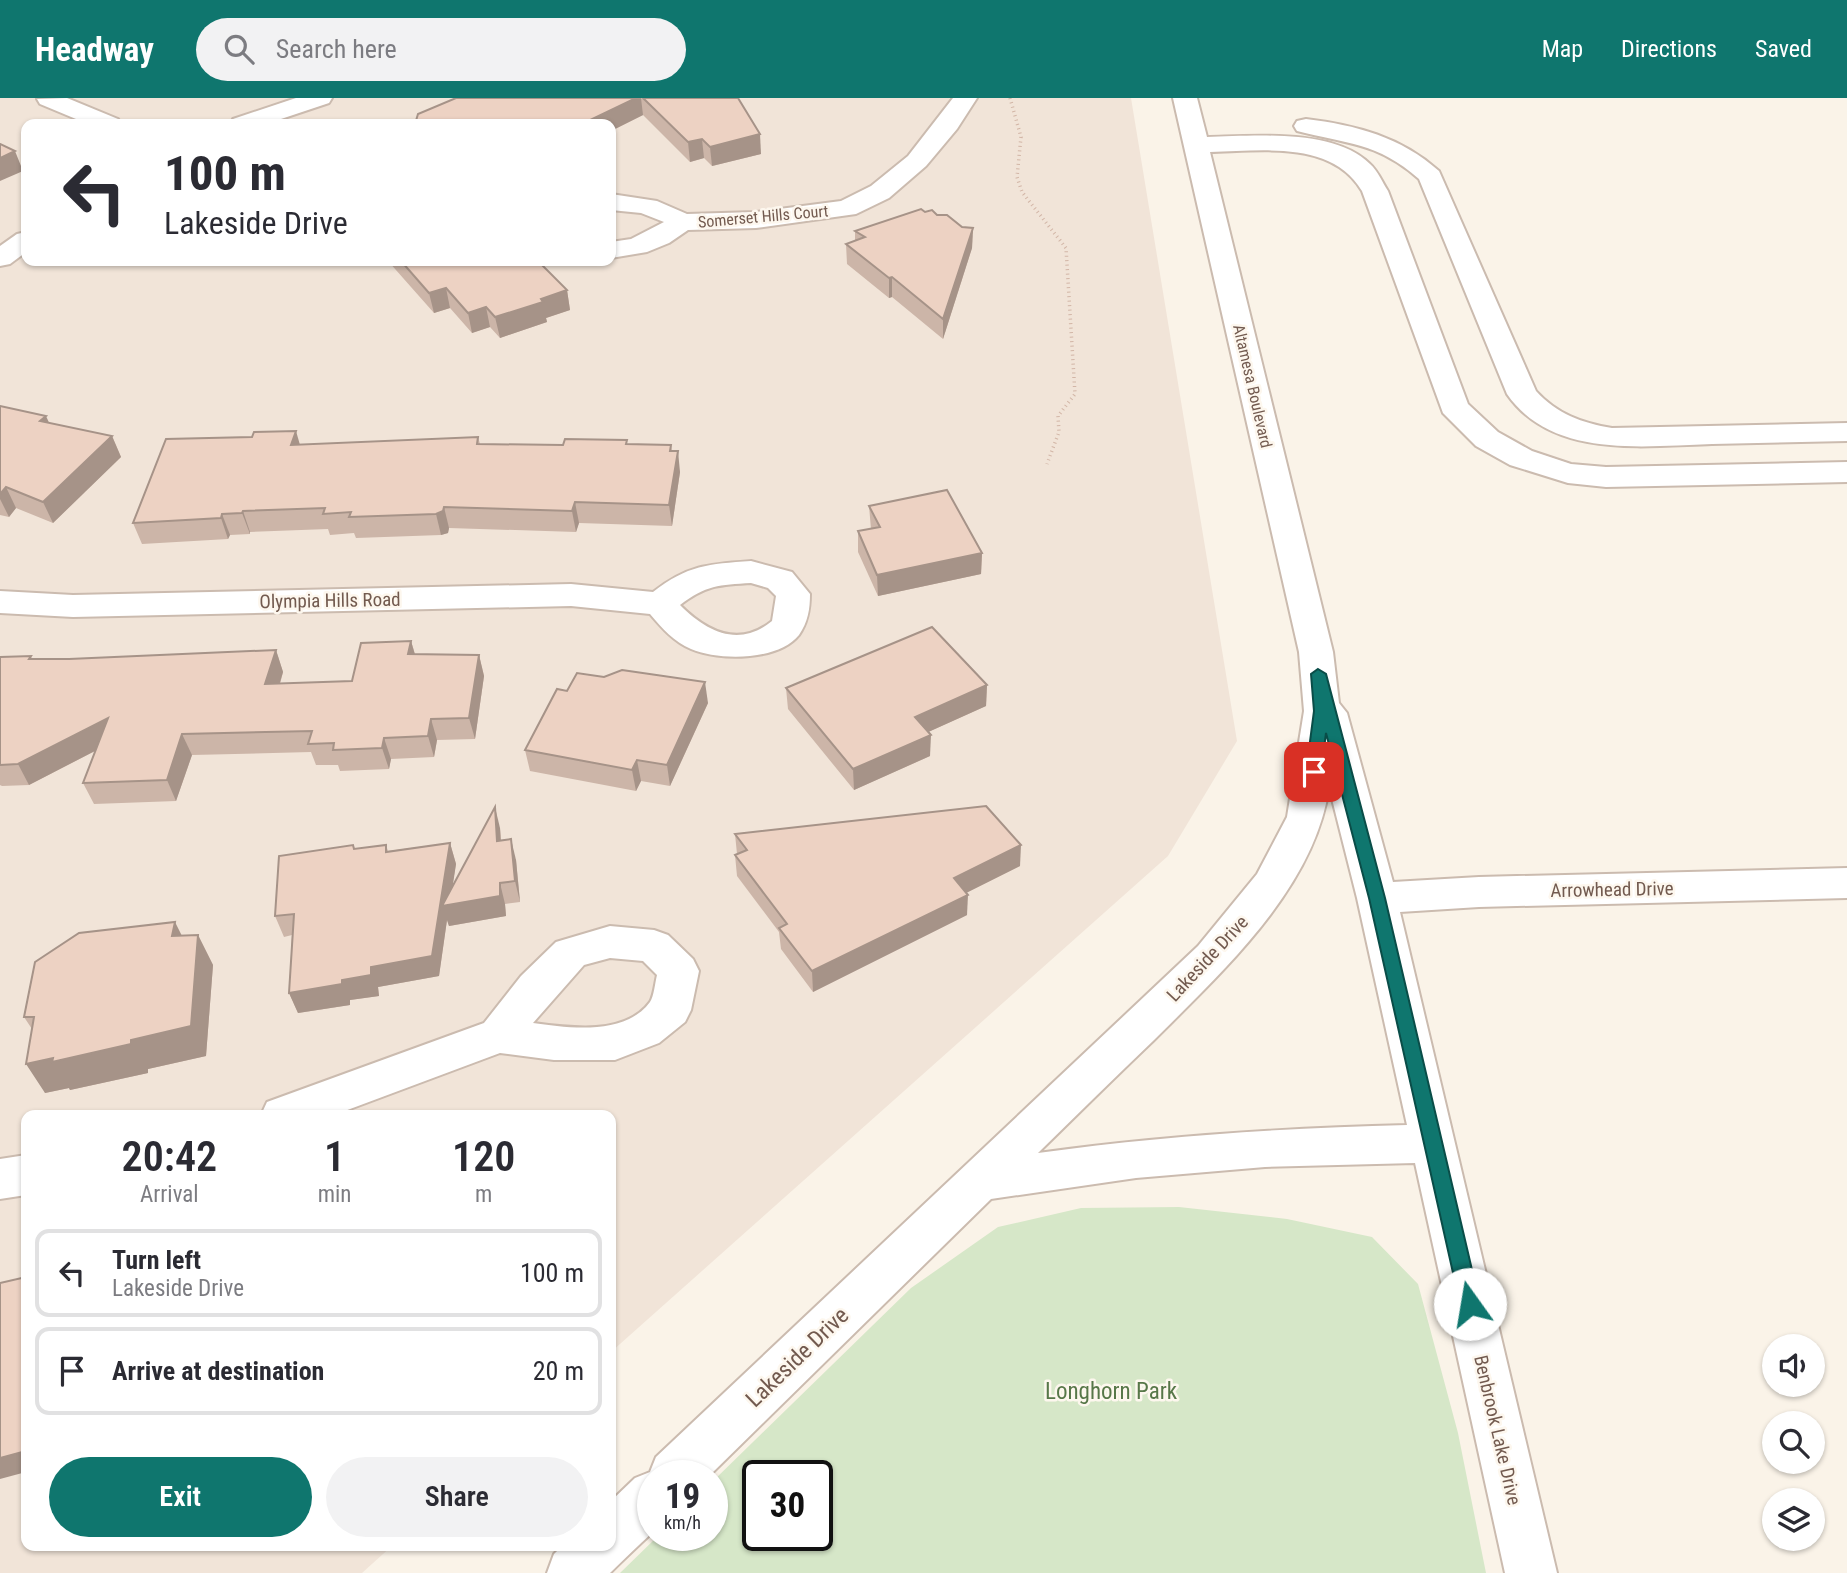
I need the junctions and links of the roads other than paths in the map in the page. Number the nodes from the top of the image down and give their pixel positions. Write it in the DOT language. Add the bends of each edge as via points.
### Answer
graph roads {
  1 [pos="320,98"];
  2 [pos="965,98"];
  3 [pos="49,99"];
  4 [pos="97,119"];
  5 [pos="257,119"];
  6 [pos="1191,123"];
  7 [pos="616,202"];
  8 [pos="682,222"];
  9 [pos="21,243"];
  10 [pos="616,249"];
  11 [pos="0,258"];
  12 [pos="1847,432"];
  13 [pos="1847,472"];
  14 [pos="0,602"];
  15 [pos="660,604"];
  16 [pos="1318,674"];
  17 [pos="1847,883"];
  18 [pos="1377,898"];
  19 [pos="499,1035"];
  20 [pos="296,1110"];
  21 [pos="1433,1143"];
  22 [pos="21,1176"];
  23 [pos="0,1179"];
  24 [pos="980,1181"];
  25 [pos="690,1460"];
  26 [pos="637,1511"];
  27 [pos="616,1531"];
  28 [pos="595,1551"];
  29 [pos="573,1573"];
  30 [pos="1531,1573"];
  1 -- 5 [label="street"];
  2 -- 8 [label="street, Somerset Hills Court" via="917,161 880,192 847,208 756,220"];
  3 -- 4 [label="street"];
  6 -- 12 [label="street" via="1325,128 1370,139 1416,163 1436,187 1522,394 1549,420 1577,432 1612,436"];
  6 -- 13 [label="street" via="1326,149 1359,167 1375,191 1454,407 1488,439 1521,458 1568,473 1606,477"];
  6 -- 16 [label="street, Altamesa Boulevard"];
  7 -- 8 [label="street, Somerset Hills Court" via="641,203"];
  8 -- 10 [label="street, Somerset Hills Court" via="660,237"];
  9 -- 11 [label="street"];
  14 -- 15 [label="street, Olympia Hills Road" via="73,606 571,595"];
  16 -- 18 [label="street, Benbrook Lake Drive"];
  16 -- 24 [label="street, Lakeside Drive" via="1322,711 1306,817 1271,884 1212,957"];
  17 -- 18 [label="street, Arrowhead Drive"];
  18 -- 21 [label="street, Benbrook Lake Drive"];
  19 -- 20 [label="street"];
  21 -- 24 [label="street" via="1136,1159"];
  21 -- 30 [label="street, Benbrook Lake Drive"];
  22 -- 23 [label="street"];
  24 -- 25 [label="street, Lakeside Drive"];
  26 -- 27 [label="street"];
  28 -- 29 [label="street"];
}
